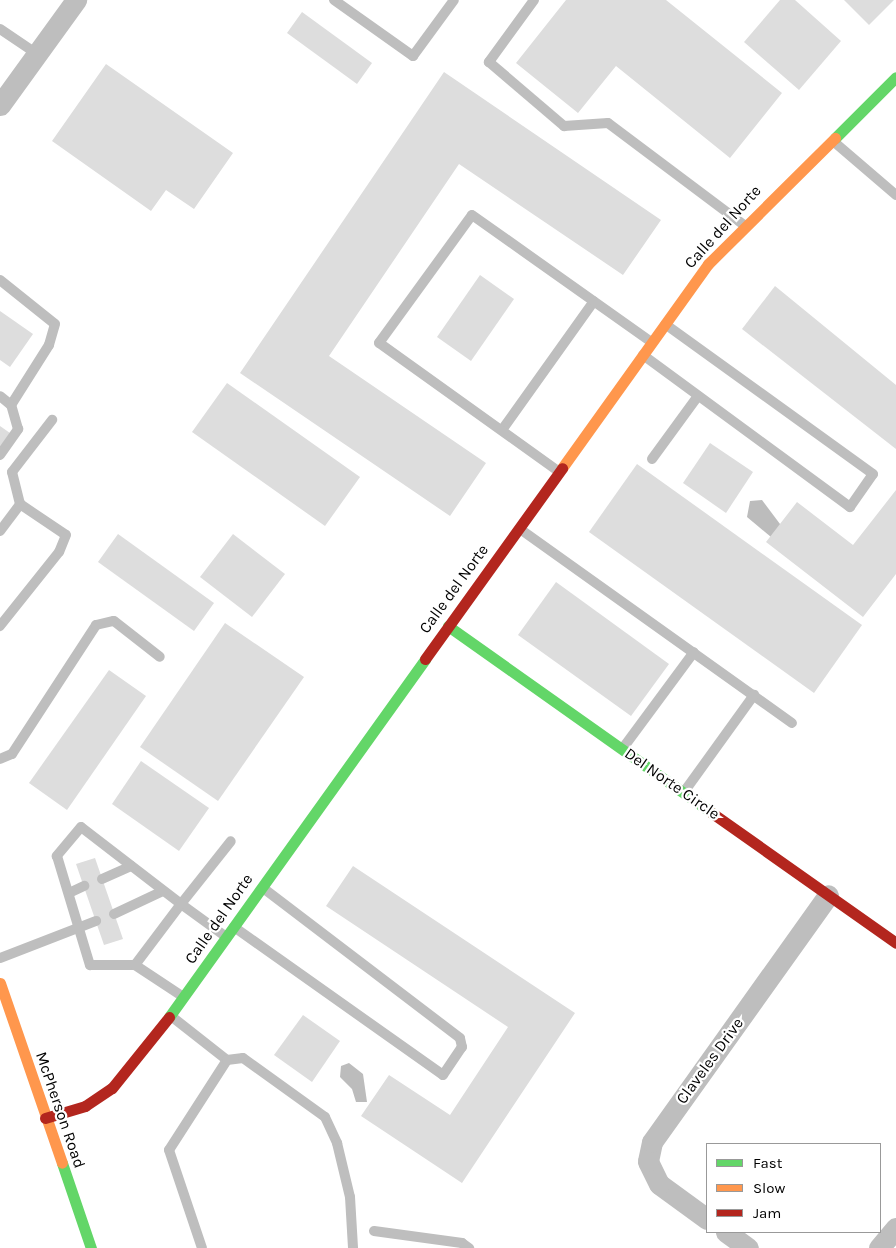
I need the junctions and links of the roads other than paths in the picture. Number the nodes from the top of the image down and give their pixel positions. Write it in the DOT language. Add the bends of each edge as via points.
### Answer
graph roads {
  1 [pos="76,0"];
  2 [pos="334,0"];
  3 [pos="454,0"];
  4 [pos="534,0"];
  5 [pos="0,29"];
  6 [pos="37,54"];
  7 [pos="896,76"];
  8 [pos="0,106"];
  9 [pos="830,138"];
  10 [pos="896,195"];
  11 [pos="744,225"];
  12 [pos="0,280"];
  13 [pos="594,301"];
  14 [pos="664,323"];
  15 [pos="651,342"];
  16 [pos="642,354"];
  17 [pos="0,396"];
  18 [pos="698,396"];
  19 [pos="11,405"];
  20 [pos="52,420"];
  21 [pos="502,430"];
  22 [pos="0,455"];
  23 [pos="652,459"];
  24 [pos="558,471"];
  25 [pos="20,504"];
  26 [pos="518,527"];
  27 [pos="0,530"];
  28 [pos="0,626"];
  29 [pos="448,626"];
  30 [pos="694,652"];
  31 [pos="160,658"];
  32 [pos="754,695"];
  33 [pos="792,723"];
  34 [pos="622,749"];
  35 [pos="0,759"];
  36 [pos="683,793"];
  37 [pos="231,841"];
  38 [pos="131,866"];
  39 [pos="102,879"];
  40 [pos="84,886"];
  41 [pos="262,887"];
  42 [pos="163,891"];
  43 [pos="69,892"];
  44 [pos="828,895"];
  45 [pos="181,904"];
  46 [pos="114,914"];
  47 [pos="96,921"];
  48 [pos="80,927"];
  49 [pos="234,927"];
  50 [pos="226,937"];
  51 [pos="896,943"];
  52 [pos="0,958"];
  53 [pos="135,965"];
  54 [pos="0,986"];
  55 [pos="183,997"];
  56 [pos="170,1015"];
  57 [pos="227,1060"];
  58 [pos="45,1118"];
  59 [pos="706,1218"];
  60 [pos="896,1228"];
  61 [pos="374,1231"];
  62 [pos="727,1233"];
  63 [pos="350,1247"];
  64 [pos="90,1248"];
  65 [pos="202,1248"];
  66 [pos="469,1248"];
  67 [pos="748,1248"];
  68 [pos="879,1248"];
  1 -- 6 [label="street"];
  2 -- 3 [label="lane" via="413,56"];
  4 -- 11 [label="lane" via="490,62 564,126 608,123"];
  5 -- 6 [label="lane"];
  6 -- 8 [label="street"];
  7 -- 9 [label="street, Calle del Norte"];
  9 -- 10 [label="lane"];
  9 -- 11 [label="street, Calle del Norte"];
  11 -- 14 [label="street, Calle del Norte" via="708,264"];
  12 -- 19 [label="lane" via="55,324 49,345"];
  13 -- 15 [label="lane"];
  13 -- 21 [label="lane"];
  13 -- 21 [label="lane" via="472,215 379,343"];
  14 -- 15 [label="street, Calle del Norte"];
  14 -- 18 [label="lane" via="873,474 850,507"];
  15 -- 16 [label="street, Calle del Norte"];
  16 -- 18 [label="lane"];
  16 -- 24 [label="street, Calle del Norte"];
  17 -- 19 [label="lane"];
  18 -- 23 [label="lane"];
  19 -- 22 [label="lane" via="18,429"];
  20 -- 25 [label="lane" via="12,472"];
  21 -- 24 [label="lane"];
  24 -- 26 [label="street, Calle del Norte"];
  25 -- 27 [label="lane"];
  25 -- 28 [label="lane" via="66,535 59,552"];
  26 -- 29 [label="street, Calle del Norte"];
  26 -- 30 [label="lane"];
  29 -- 34 [label="street, Del Norte Circle"];
  29 -- 41 [label="street, Calle del Norte"];
  30 -- 32 [label="lane"];
  30 -- 34 [label="lane"];
  31 -- 35 [label="lane" via="114,621 96,625 12,754"];
  32 -- 33 [label="lane"];
  32 -- 36 [label="lane"];
  34 -- 36 [label="street, Del Norte Circle"];
  36 -- 44 [label="street, Del Norte Circle"];
  37 -- 45 [label="lane"];
  38 -- 39 [label="lane"];
  38 -- 42 [label="lane"];
  38 -- 43 [label="lane" via="81,827 57,856"];
  40 -- 43 [label="lane"];
  41 -- 49 [label="street, Calle del Norte"];
  41 -- 49 [label="lane" via="460,1038 462,1047 442,1075"];
  42 -- 45 [label="lane"];
  42 -- 46 [label="lane"];
  43 -- 48 [label="lane"];
  44 -- 51 [label="street, Del Norte Circle"];
  44 -- 59 [label="street, Claveles Drive" via="652,1142 648,1162 658,1184"];
  45 -- 50 [label="lane"];
  45 -- 53 [label="lane"];
  47 -- 48 [label="lane"];
  48 -- 52 [label="lane"];
  48 -- 53 [label="lane" via="90,965"];
  49 -- 50 [label="street, Calle del Norte"];
  50 -- 55 [label="street, Calle del Norte"];
  53 -- 55 [label="lane"];
  54 -- 58 [label="street, McPherson Road"];
  55 -- 56 [label="street, Calle del Norte"];
  56 -- 57 [label="lane"];
  56 -- 58 [label="street, Calle del Norte" via="112,1088 85,1106"];
  57 -- 63 [label="lane" via="243,1058 324,1116 336,1143 350,1196"];
  57 -- 65 [label="lane" via="169,1150"];
  58 -- 64 [label="street, McPherson Road"];
  60 -- 68 [label="street"];
  61 -- 66 [label="lane" via="462,1243"];
  62 -- 67 [label="street"];
}
